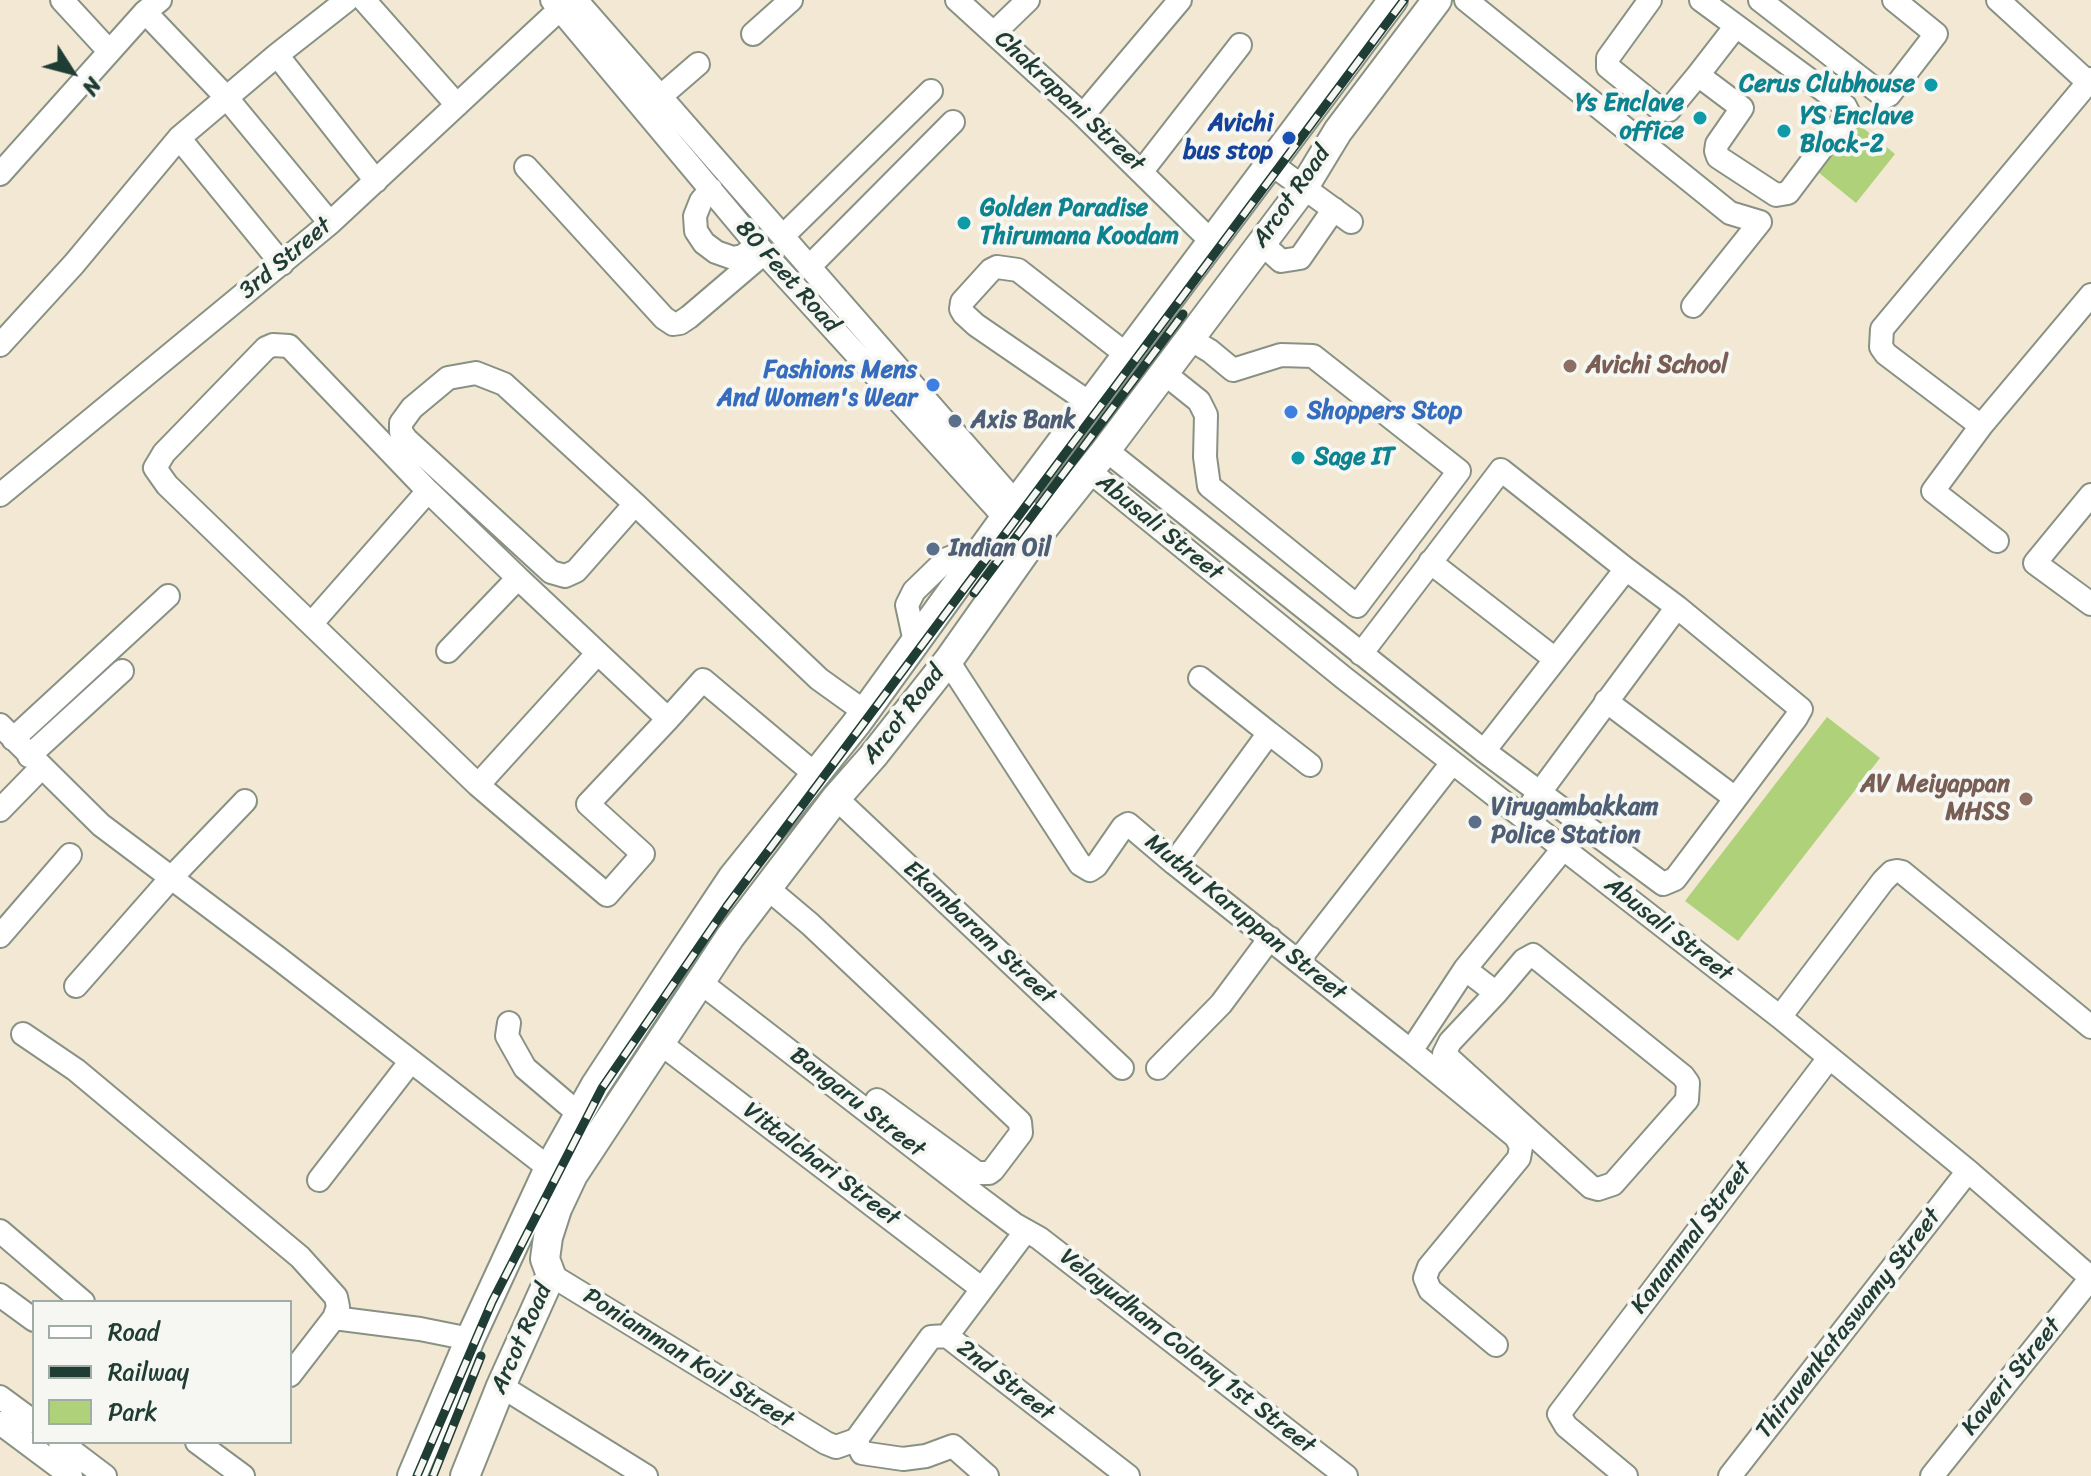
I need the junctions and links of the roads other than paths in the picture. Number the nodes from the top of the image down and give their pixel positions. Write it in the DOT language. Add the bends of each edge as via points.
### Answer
graph roads {
  1 [pos="62,0"];
  2 [pos="347,0"];
  3 [pos="364,0"];
  4 [pos="791,0"];
  5 [pos="957,0"];
  6 [pos="1028,0"];
  7 [pos="1180,0"];
  8 [pos="1393,0"];
  9 [pos="1437,0"];
  10 [pos="1466,0"];
  11 [pos="1650,0"];
  12 [pos="1701,0"];
  13 [pos="1760,0"];
  14 [pos="1894,0"];
  15 [pos="1998,0"];
  16 [pos="563,3"];
  17 [pos="153,6"];
  18 [pos="1736,26"];
  19 [pos="995,32"];
  20 [pos="753,34"];
  21 [pos="1240,45"];
  22 [pos="109,51"];
  23 [pos="277,55"];
  24 [pos="698,64"];
  25 [pos="1698,75"];
  26 [pos="2090,82"];
  27 [pos="931,91"];
  28 [pos="661,96"];
  29 [pos="226,97"];
  30 [pos="457,105"];
  31 [pos="1083,115"];
  32 [pos="953,122"];
  33 [pos="179,138"];
  34 [pos="1270,163"];
  35 [pos="526,167"];
  36 [pos="1142,171"];
  37 [pos="0,174"];
  38 [pos="376,181"];
  39 [pos="1304,187"];
  40 [pos="711,189"];
  41 [pos="330,223"];
  42 [pos="783,236"];
  43 [pos="1211,241"];
  44 [pos="1260,242"];
  45 [pos="760,249"];
  46 [pos="282,264"];
  47 [pos="809,267"];
  48 [pos="2091,295"];
  49 [pos="1693,306"];
  50 [pos="1190,339"];
  51 [pos="0,345"];
  52 [pos="1120,350"];
  53 [pos="1164,373"];
  54 [pos="1083,398"];
  55 [pos="1981,426"];
  56 [pos="1097,460"];
  57 [pos="428,491"];
  58 [pos="0,495"];
  59 [pos="2091,495"];
  60 [pos="635,504"];
  61 [pos="1011,511"];
  62 [pos="1038,535"];
  63 [pos="1997,541"];
  64 [pos="1430,562"];
  65 [pos="1626,569"];
  66 [pos="518,578"];
  67 [pos="168,596"];
  68 [pos="2091,604"];
  69 [pos="1677,607"];
  70 [pos="312,623"];
  71 [pos="448,651"];
  72 [pos="1361,654"];
  73 [pos="596,655"];
  74 [pos="1555,659"];
  75 [pos="948,661"];
  76 [pos="122,671"];
  77 [pos="1200,678"];
  78 [pos="1606,701"];
  79 [pos="865,712"];
  80 [pos="668,719"];
  81 [pos="7,732"];
  82 [pos="1269,733"];
  83 [pos="1484,751"];
  84 [pos="35,762"];
  85 [pos="1452,763"];
  86 [pos="1310,765"];
  87 [pos="816,775"];
  88 [pos="478,785"];
  89 [pos="1539,793"];
  90 [pos="836,798"];
  91 [pos="1735,798"];
  92 [pos="245,801"];
  93 [pos="0,810"];
  94 [pos="1522,817"];
  95 [pos="1563,849"];
  96 [pos="70,855"];
  97 [pos="1174,863"];
  98 [pos="171,878"];
  99 [pos="766,887"];
  100 [pos="0,936"];
  101 [pos="1270,938"];
  102 [pos="1298,961"];
  103 [pos="1465,969"];
  104 [pos="704,976"];
  105 [pos="76,986"];
  106 [pos="1496,993"];
  107 [pos="1780,1017"];
  108 [pos="509,1023"];
  109 [pos="2091,1027"];
  110 [pos="23,1034"];
  111 [pos="660,1043"];
  112 [pos="1411,1051"];
  113 [pos="1829,1058"];
  114 [pos="411,1061"];
  115 [pos="1122,1068"];
  116 [pos="1158,1068"];
  117 [pos="579,1114"];
  118 [pos="549,1168"];
  119 [pos="1968,1171"];
  120 [pos="319,1180"];
  121 [pos="1020,1228"];
  122 [pos="0,1231"];
  123 [pos="2090,1274"];
  124 [pos="551,1275"];
  125 [pos="981,1288"];
  126 [pos="0,1295"];
  127 [pos="81,1300"];
  128 [pos="334,1318"];
  129 [pos="32,1319"];
  130 [pos="947,1336"];
  131 [pos="470,1339"];
  132 [pos="1496,1345"];
  133 [pos="292,1372"];
  134 [pos="501,1386"];
  135 [pos="0,1397"];
  136 [pos="32,1421"];
  137 [pos="0,1423"];
  138 [pos="856,1440"];
  139 [pos="63,1444"];
  140 [pos="200,1444"];
  141 [pos="71,1476"];
  142 [pos="105,1476"];
  143 [pos="243,1476"];
  144 [pos="412,1476"];
  145 [pos="465,1476"];
  146 [pos="646,1476"];
  147 [pos="987,1476"];
  148 [pos="1128,1476"];
  149 [pos="1346,1476"];
  150 [pos="1626,1476"];
  151 [pos="1730,1476"];
  152 [pos="1932,1476"];
  1 -- 22 [label="street"];
  2 -- 23 [label="street"];
  3 -- 30 [label="street"];
  4 -- 20 [label="street"];
  5 -- 19 [label="street, Chakrapani Street"];
  6 -- 19 [label="street"];
  7 -- 31 [label="street"];
  8 -- 34 [label="main road, Arcot Road"];
  9 -- 39 [label="main road, Arcot Road" via="1338,131"];
  10 -- 49 [label="street" via="1730,213 1760,222"];
  11 -- 25 [label="street" via="1608,58 1608,67 1660,109 1669,110"];
  12 -- 18 [label="street"];
  13 -- 14 [label="street" via="1885,97 1936,34"];
  15 -- 26 [label="street"];
  16 -- 28 [label="street, 80 Feet Road"];
  16 -- 30 [label="street, 3rd Street"];
  16 -- 40 [label="street, 80 Feet Road"];
  17 -- 22 [label="street"];
  17 -- 29 [label="street"];
  18 -- 25 [label="street"];
  18 -- 25 [label="street" via="1848,112 1788,193 1776,195 1718,157 1717,144 1742,108"];
  19 -- 31 [label="street, Chakrapani Street"];
  21 -- 36 [label="street"];
  22 -- 37 [label="street"];
  23 -- 29 [label="street"];
  23 -- 38 [label="street"];
  24 -- 28 [label="street"];
  26 -- 55 [label="street" via="1882,329 1886,354"];
  27 -- 42 [label="street"];
  28 -- 42 [label="street, 80 Feet Road"];
  29 -- 33 [label="street"];
  29 -- 41 [label="street"];
  30 -- 38 [label="street, 3rd Street"];
  31 -- 36 [label="street, Chakrapani Street"];
  32 -- 47 [label="street"];
  33 -- 46 [label="street"];
  33 -- 51 [label="street"];
  34 -- 39 [label="street"];
  34 -- 43 [label="main road, Arcot Road"];
  35 -- 45 [label="street" via="673,324 689,317"];
  36 -- 43 [label="street, Chakrapani Street"];
  38 -- 41 [label="street, 3rd Street"];
  39 -- 44 [label="main road, Arcot Road"];
  39 -- 44 [label="street" via="1343,216 1300,258 1281,261"];
  40 -- 45 [label="street, 80 Feet Road"];
  40 -- 45 [label="street" via="695,216 704,243 733,258"];
  41 -- 46 [label="street, 3rd Street"];
  42 -- 47 [label="street, 80 Feet Road"];
  43 -- 52 [label="main road, Arcot Road"];
  44 -- 50 [label="main road, Arcot Road"];
  45 -- 61 [label="street, 80 Feet Road"];
  46 -- 58 [label="street, 3rd Street"];
  47 -- 61 [label="street, 80 Feet Road"];
  48 -- 55 [label="street"];
  50 -- 53 [label="main road, Arcot Road"];
  50 -- 53 [label="street" via="1233,370 1281,355 1313,356 1459,471 1357,606 1209,486 1206,415 1199,401"];
  52 -- 54 [label="main road, Arcot Road"];
  52 -- 54 [label="street" via="1018,270 991,270 962,302 964,314 976,325"];
  53 -- 56 [label="main road, Arcot Road"];
  54 -- 61 [label="main road, Arcot Road"];
  55 -- 63 [label="street" via="1933,491"];
  56 -- 62 [label="main road, Arcot Road"];
  56 -- 72 [label="street"];
  56 -- 85 [label="street, Abusali Street"];
  57 -- 66 [label="street"];
  57 -- 70 [label="street"];
  57 -- 70 [label="street" via="331,388 281,344 266,348 164,453 155,468 167,485"];
  59 -- 68 [label="street" via="2035,563"];
  60 -- 60 [label="street" via="504,384 476,373 448,378 401,423 406,439 551,572 565,576 576,571"];
  60 -- 79 [label="street" via="819,679"];
  61 -- 62 [label="street, 80 Feet Road"];
  61 -- 79 [label="main road, Arcot Road"];
  62 -- 75 [label="main road, Arcot Road"];
  64 -- 65 [label="street" via="1501,470"];
  64 -- 72 [label="street"];
  64 -- 74 [label="street"];
  65 -- 69 [label="street"];
  65 -- 74 [label="street"];
  66 -- 71 [label="street"];
  66 -- 73 [label="street"];
  67 -- 81 [label="street"];
  69 -- 78 [label="street"];
  69 -- 91 [label="street" via="1801,709"];
  70 -- 88 [label="street"];
  72 -- 83 [label="street"];
  73 -- 80 [label="street"];
  73 -- 88 [label="street"];
  74 -- 83 [label="street"];
  75 -- 90 [label="main road, Arcot Road"];
  75 -- 97 [label="street, Muthu Karuppan Street" via="1080,864 1090,870 1096,866 1128,824"];
  76 -- 84 [label="street"];
  77 -- 82 [label="street"];
  78 -- 89 [label="street"];
  78 -- 91 [label="street"];
  79 -- 87 [label="main road, Arcot Road"];
  80 -- 87 [label="street" via="703,680"];
  80 -- 88 [label="street" via="588,804 643,854 607,895"];
  81 -- 84 [label="street"];
  82 -- 86 [label="street"];
  82 -- 97 [label="street"];
  83 -- 89 [label="street"];
  84 -- 93 [label="street"];
  84 -- 98 [label="street" via="101,825"];
  85 -- 94 [label="street, Abusali Street"];
  85 -- 102 [label="street"];
  87 -- 117 [label="main road, Arcot Road" via="733,877"];
  89 -- 91 [label="street" via="1667,884"];
  89 -- 94 [label="street"];
  90 -- 99 [label="main road, Arcot Road"];
  90 -- 115 [label="street, Ekambaram Street"];
  92 -- 98 [label="street"];
  94 -- 95 [label="street, Abusali Street"];
  95 -- 103 [label="street"];
  95 -- 107 [label="street, Abusali Street"];
  96 -- 100 [label="street"];
  97 -- 101 [label="street, Muthu Karuppan Street"];
  98 -- 105 [label="street"];
  98 -- 114 [label="street"];
  99 -- 104 [label="main road, Arcot Road"];
  99 -- 104 [label="street" via="1020,1122 1020,1138 989,1173 970,1169"];
  101 -- 102 [label="street, Muthu Karuppan Street"];
  101 -- 116 [label="street" via="1221,1004"];
  102 -- 112 [label="street, Muthu Karuppan Street"];
  103 -- 106 [label="street"];
  103 -- 112 [label="street"];
  104 -- 111 [label="main road, Arcot Road"];
  104 -- 121 [label="street, Bangaru Street"];
  106 -- 106 [label="street" via="1533,955 1688,1083 1687,1100 1613,1184 1591,1187 1444,1054"];
  107 -- 109 [label="street" via="1883,881 1897,871"];
  107 -- 113 [label="street, Abusali Street"];
  108 -- 117 [label="street" via="507,1036 525,1068"];
  110 -- 128 [label="street" via="76,1070 300,1257 336,1297"];
  111 -- 124 [label="main road, Arcot Road" via="573,1175 557,1209 545,1259"];
  111 -- 125 [label="street, Vittalchari Street"];
  112 -- 132 [label="street, Muthu Karuppan Street" via="1516,1137 1521,1147 1519,1158 1425,1278 1430,1290"];
  113 -- 119 [label="street, Abusali Street"];
  113 -- 150 [label="street, Kanammal Street" via="1559,1414"];
  114 -- 118 [label="street"];
  114 -- 120 [label="street"];
  117 -- 118 [label="main road, Arcot Road"];
  118 -- 131 [label="main road, Arcot Road"];
  119 -- 123 [label="street, Abusali Street"];
  119 -- 151 [label="street, Thiruvenkataswamy Street"];
  121 -- 125 [label="street, 2nd Street"];
  121 -- 149 [label="street, Velayudham Colony 1st Street"];
  122 -- 127 [label="street"];
  123 -- 152 [label="street, Kaveri Street"];
  124 -- 134 [label="main road, Arcot Road"];
  124 -- 138 [label="street, Poniamman Koil Street" via="826,1443 836,1447"];
  125 -- 130 [label="street, 2nd Street"];
  126 -- 129 [label="street"];
  128 -- 131 [label="street"];
  128 -- 133 [label="street"];
  130 -- 138 [label="street" via="931,1337"];
  130 -- 148 [label="street, 2nd Street"];
  131 -- 144 [label="main road, Arcot Road"];
  134 -- 145 [label="main road, Arcot Road"];
  134 -- 146 [label="street"];
  135 -- 136 [label="street"];
  137 -- 141 [label="street"];
  138 -- 147 [label="street" via="862,1453 903,1459 953,1446"];
  139 -- 142 [label="street"];
  140 -- 143 [label="street"];
}
